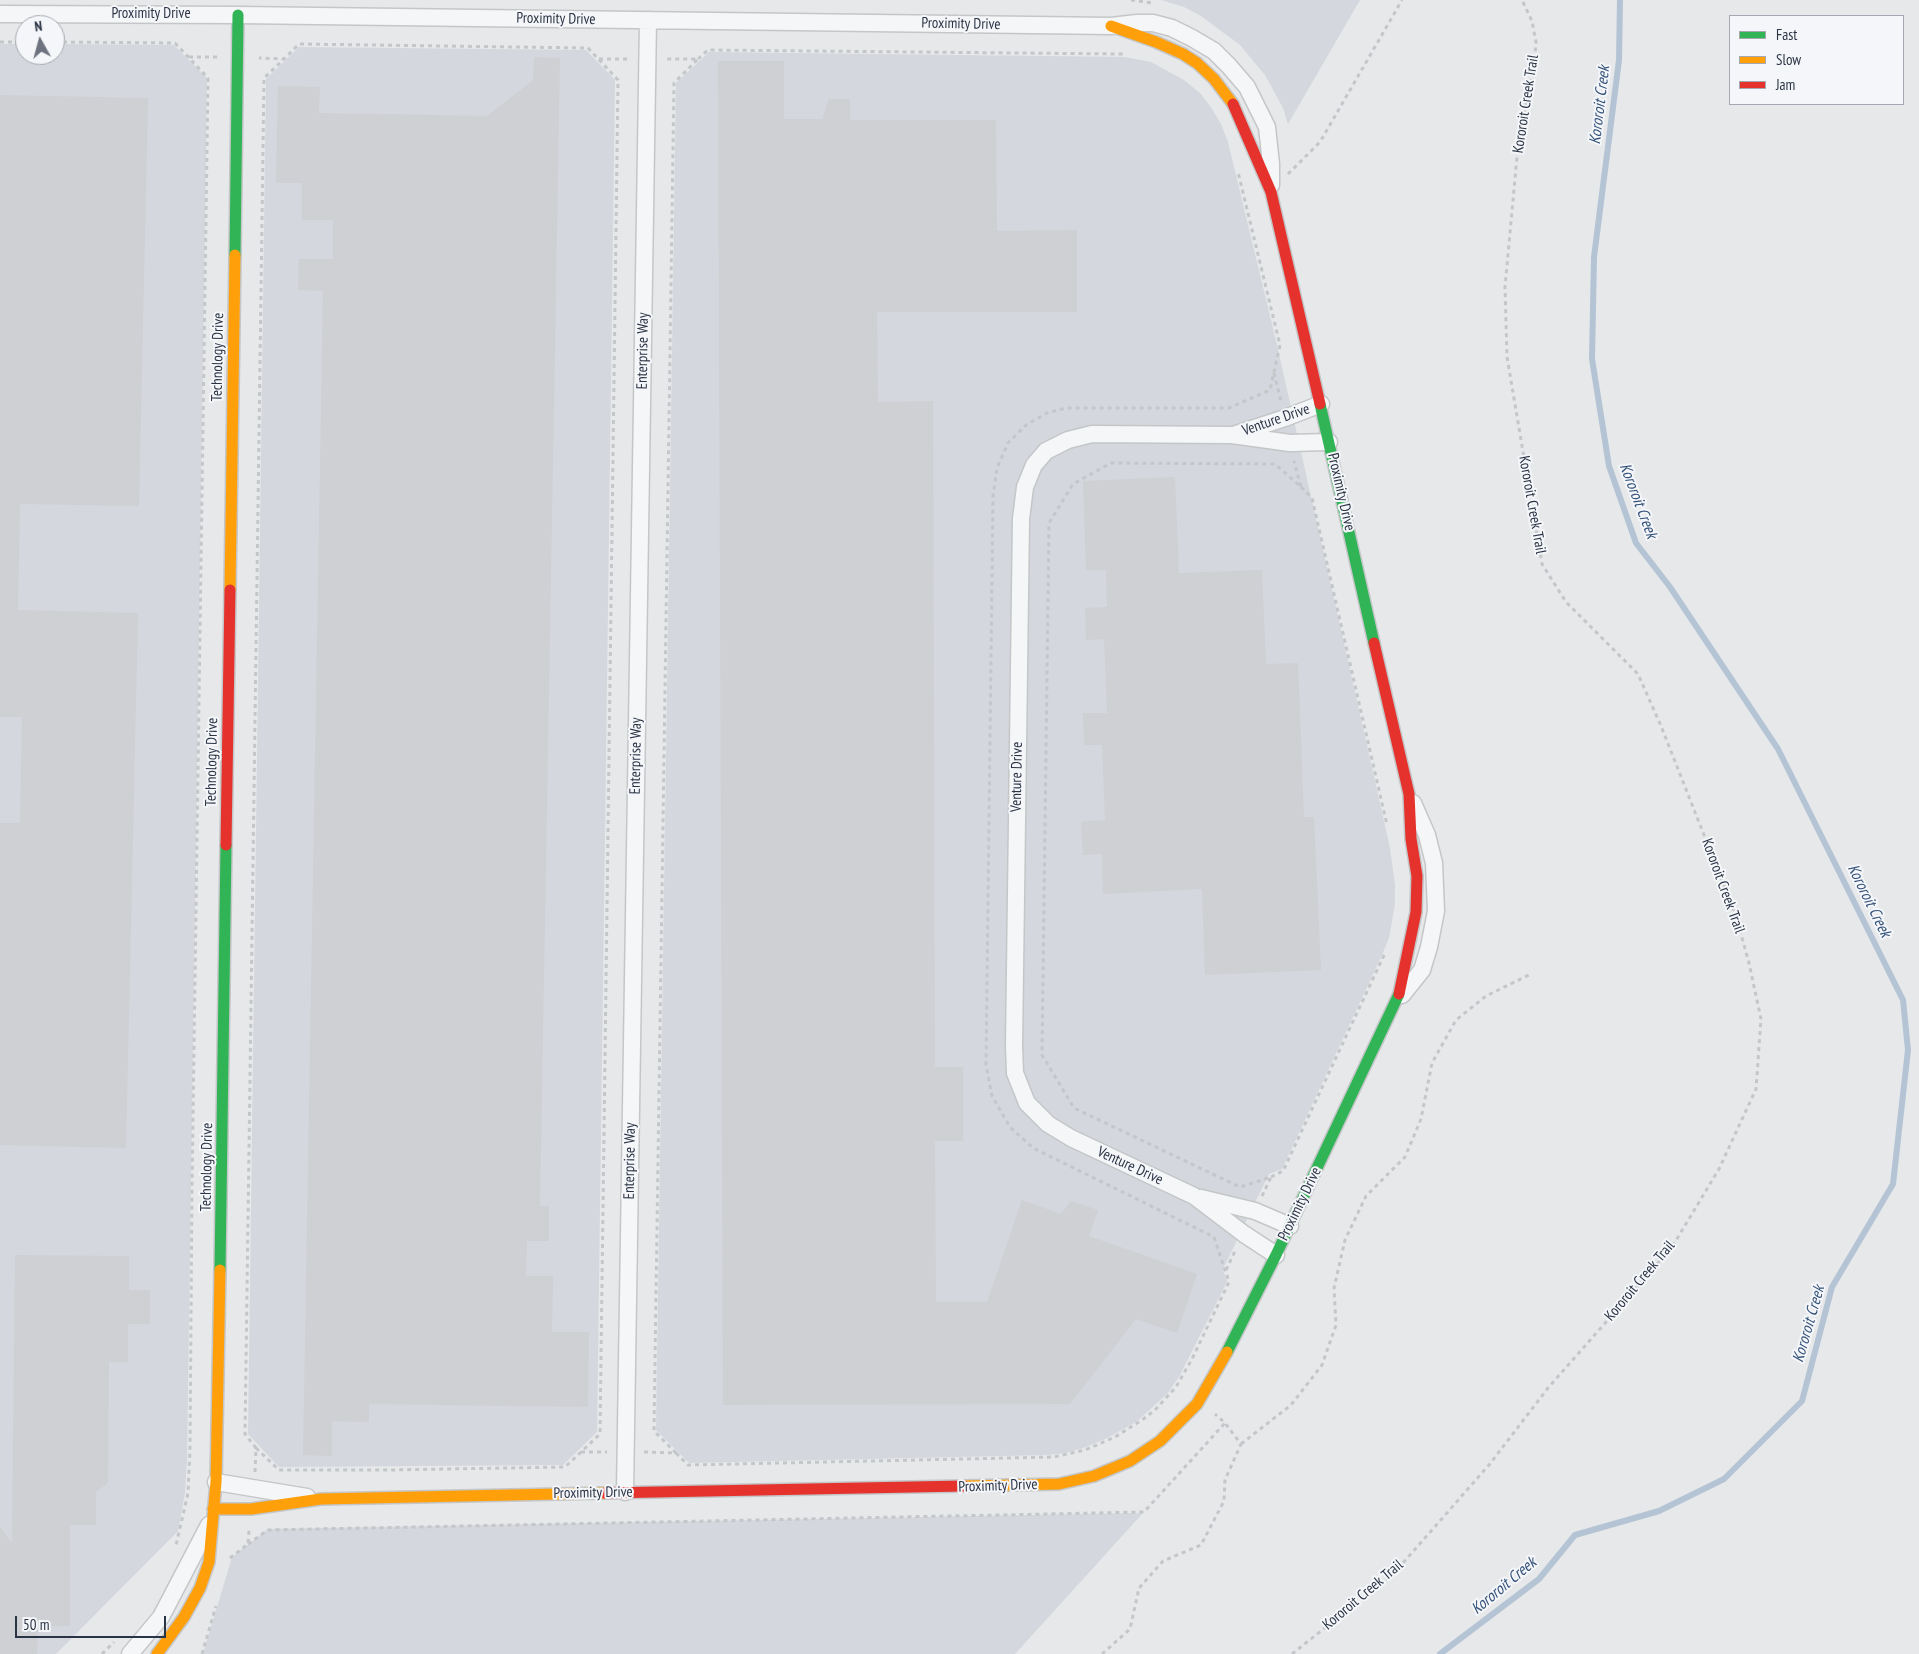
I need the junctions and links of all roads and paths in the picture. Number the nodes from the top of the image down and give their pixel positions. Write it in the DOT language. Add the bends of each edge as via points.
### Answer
graph roads {
  1 [pos="1131,0"];
  2 [pos="1402,0"];
  3 [pos="1522,0"];
  4 [pos="1159,4"];
  5 [pos="0,14"];
  6 [pos="238,15"];
  7 [pos="648,20"];
  8 [pos="0,42"];
  9 [pos="15,42"];
  10 [pos="65,42"];
  11 [pos="1126,55"];
  12 [pos="188,57"];
  13 [pos="237,58"];
  14 [pos="284,59"];
  15 [pos="598,59"];
  16 [pos="648,59"];
  17 [pos="698,59"];
  18 [pos="1236,165"];
  19 [pos="1271,192"];
  20 [pos="1274,372"];
  21 [pos="1321,404"];
  22 [pos="1285,418"];
  23 [pos="1232,435"];
  24 [pos="1329,442"];
  25 [pos="1290,443"];
  26 [pos="1301,487"];
  27 [pos="1409,794"];
  28 [pos="1389,832"];
  29 [pos="1389,945"];
  30 [pos="1529,976"];
  31 [pos="1398,1000"];
  32 [pos="1271,1177"];
  33 [pos="1194,1196"];
  34 [pos="1255,1211"];
  35 [pos="1290,1226"];
  36 [pos="1244,1234"];
  37 [pos="1276,1255"];
  38 [pos="1225,1270"];
  39 [pos="1197,1404"];
  40 [pos="1225,1423"];
  41 [pos="1241,1444"];
  42 [pos="256,1448"];
  43 [pos="581,1452"];
  44 [pos="625,1452"];
  45 [pos="676,1453"];
  46 [pos="216,1482"];
  47 [pos="254,1487"];
  48 [pos="625,1492"];
  49 [pos="321,1499"];
  50 [pos="250,1509"];
  51 [pos="212,1515"];
  52 [pos="248,1544"];
  53 [pos="175,1550"];
  54 [pos="230,1559"];
  55 [pos="130,1654"];
  56 [pos="156,1654"];
  57 [pos="1102,1654"];
  58 [pos="1292,1654"];
  1 -- 4 [label="path"];
  2 -- 19 [label="path" via="1320,142"];
  3 -- 58 [label="path, Kororoit Creek Trail" via="1532,21 1536,42 1520,135 1505,287 1507,357 1542,564 1566,602 1638,674 1660,726 1736,916 1749,963 1761,1019 1756,1088 1719,1169 1672,1247 1548,1388 1489,1465 1395,1572"];
  5 -- 6 [label="street, Proximity Drive"];
  6 -- 7 [label="street, Proximity Drive"];
  6 -- 13 [label="street, Technology Drive"];
  7 -- 16 [label="street, Enterprise Way"];
  7 -- 19 [label="street, Proximity Drive" via="1111,26 1137,23 1172,28 1214,51 1247,87 1267,127 1272,164"];
  8 -- 9 [label="path"];
  10 -- 12 [label="path" via="175,43"];
  11 -- 17 [label="path" via="708,50"];
  12 -- 13 [label="path"];
  12 -- 53 [label="path" via="208,78 208,122 190,1450 188,1492"];
  13 -- 14 [label="path"];
  13 -- 46 [label="street, Technology Drive"];
  14 -- 15 [label="path" via="299,44 588,48"];
  14 -- 42 [label="path" via="264,78 244,1434"];
  15 -- 16 [label="path"];
  15 -- 43 [label="path" via="618,80 600,1434"];
  16 -- 17 [label="path"];
  16 -- 44 [label="street, Enterprise Way"];
  17 -- 45 [label="path" via="674,83 654,1431"];
  18 -- 20 [label="path" via="1280,345"];
  19 -- 21 [label="street, Proximity Drive"];
  20 -- 22 [label="path"];
  20 -- 38 [label="path" via="1270,390 1229,408 1066,408 1047,413 1026,425 1008,443 997,468 993,496 986,1065 992,1096 1010,1127 1033,1148 1214,1237"];
  21 -- 22 [label="street, Venture Drive"];
  21 -- 24 [label="street, Proximity Drive"];
  22 -- 23 [label="street, Venture Drive"];
  23 -- 25 [label="street, Venture Drive"];
  23 -- 33 [label="street, Venture Drive" via="1092,434 1068,440 1046,451 1034,465 1025,487 1021,519 1015,1073 1027,1103 1048,1124"];
  24 -- 25 [label="street, Venture Drive"];
  24 -- 27 [label="street, Proximity Drive"];
  25 -- 26 [label="path"];
  26 -- 28 [label="path" via="1312,498"];
  26 -- 32 [label="path" via="1275,464 1111,463 1073,484 1049,523 1042,1054 1074,1108 1240,1187"];
  27 -- 31 [label="street, Proximity Drive" via="1427,836 1434,863 1436,911 1422,970"];
  29 -- 32 [label="path" via="1283,1171"];
  30 -- 41 [label="path" via="1486,996 1456,1020 1432,1063 1421,1118 1406,1157 1366,1196 1345,1240 1334,1288 1336,1325 1322,1365 1291,1404"];
  31 -- 35 [label="street, Proximity Drive"];
  32 -- 34 [label="path"];
  33 -- 34 [label="street, Venture Drive"];
  33 -- 36 [label="street, Venture Drive"];
  34 -- 35 [label="street, Venture Drive"];
  35 -- 37 [label="street, Proximity Drive"];
  36 -- 37 [label="street, Venture Drive"];
  36 -- 38 [label="path"];
  37 -- 39 [label="street, Proximity Drive"];
  38 -- 45 [label="path" via="1229,1282 1176,1387 1142,1420 1085,1450 1054,1457 688,1465"];
  39 -- 40 [label="path"];
  39 -- 48 [label="street, Proximity Drive" via="1160,1441 1130,1461 1094,1476 1059,1484"];
  40 -- 41 [label="path"];
  40 -- 52 [label="path" via="1144,1512 268,1530"];
  41 -- 57 [label="path" via="1225,1480 1224,1501 1201,1545 1163,1561 1139,1588 1130,1629"];
  42 -- 43 [label="path" via="279,1470 565,1467"];
  42 -- 47 [label="path"];
  43 -- 44 [label="path"];
  44 -- 45 [label="path"];
  44 -- 48 [label="street, Enterprise Way"];
  46 -- 47 [label="street, Proximity Drive"];
  46 -- 51 [label="street, Technology Drive"];
  47 -- 49 [label="street, Proximity Drive"];
  48 -- 49 [label="street, Proximity Drive"];
  49 -- 50 [label="street, Proximity Drive"];
  50 -- 51 [label="street, Proximity Drive"];
  50 -- 52 [label="path"];
  51 -- 55 [label="street" via="161,1617"];
  51 -- 56 [label="street, Technology Drive" via="209,1562 200,1588 184,1617"];
  52 -- 54 [label="path"];
}
